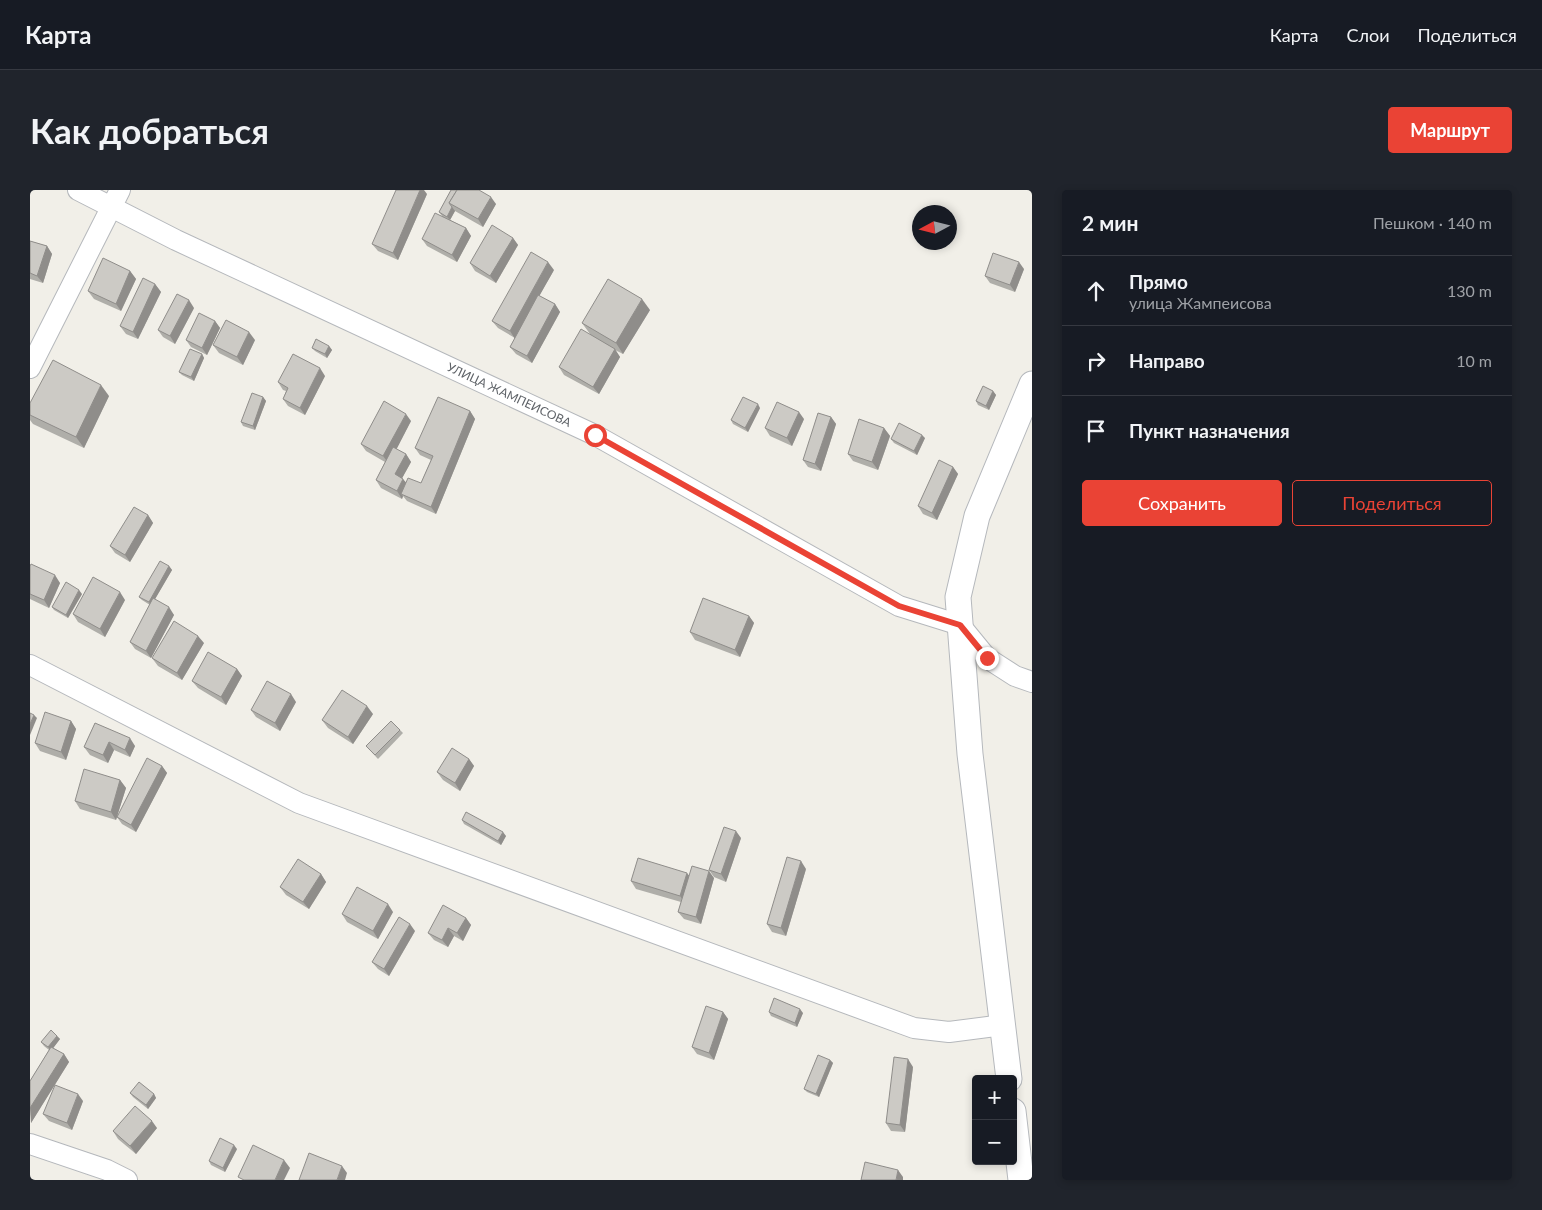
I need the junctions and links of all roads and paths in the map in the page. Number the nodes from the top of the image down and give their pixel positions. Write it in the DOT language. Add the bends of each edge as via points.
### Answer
graph roads {
  1 [pos="78,190"];
  2 [pos="116,199"];
  3 [pos="30,368"];
  4 [pos="1032,384"];
  5 [pos="960,625"];
  6 [pos="30,665"];
  7 [pos="1032,682"];
  8 [pos="1003,1024"];
  9 [pos="1009,1075"];
  10 [pos="1014,1120"];
  11 [pos="30,1144"];
  12 [pos="127,1180"];
  13 [pos="1021,1180"];
  1 -- 2 [label="street, УЛИЦА ЖАМПЕИСОВА"];
  2 -- 3 [label="street"];
  2 -- 5 [label="street, УЛИЦА ЖАМПЕИСОВА" via="176,240 595,435 899,606"];
  4 -- 5 [label="street" via="977,516 958,597"];
  5 -- 7 [label="street" via="987,658 1015,676"];
  5 -- 8 [label="street" via="970,754"];
  6 -- 8 [label="street" via="299,803 914,1028 949,1032"];
  8 -- 9 [label="street"];
  10 -- 13 [label="street"];
  11 -- 12 [label="street"];
}
